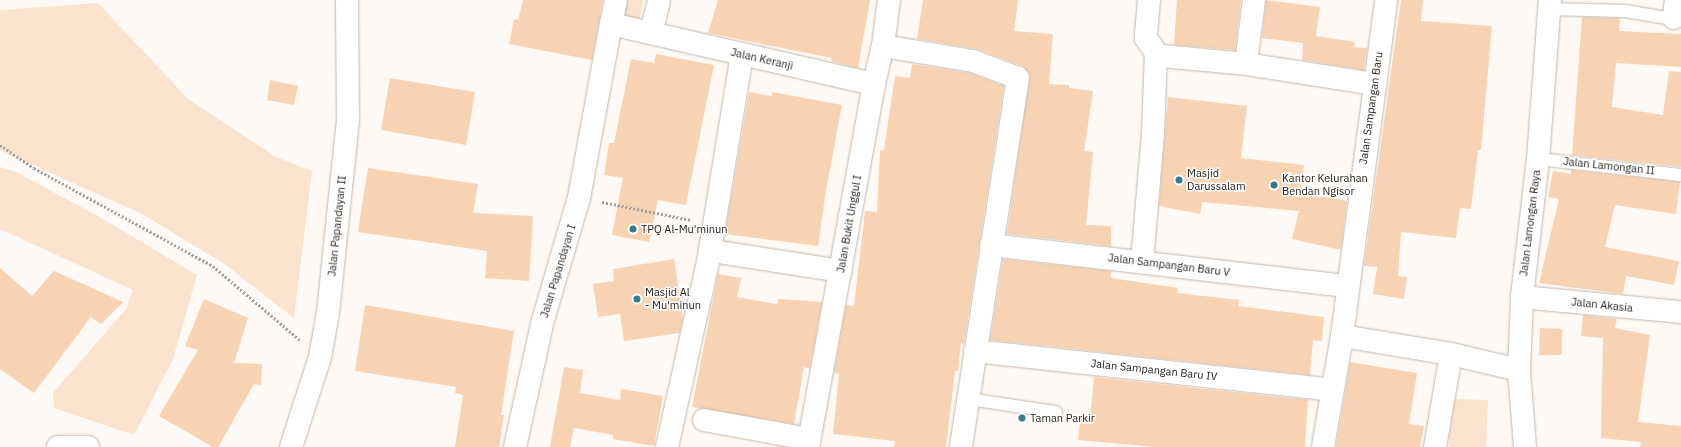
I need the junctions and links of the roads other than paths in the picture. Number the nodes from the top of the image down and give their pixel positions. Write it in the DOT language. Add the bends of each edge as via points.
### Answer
graph roads {
  1 [pos="347,0"];
  2 [pos="616,0"];
  3 [pos="659,0"];
  4 [pos="889,0"];
  5 [pos="1149,0"];
  6 [pos="1254,0"];
  7 [pos="1386,0"];
  8 [pos="1549,4"];
  9 [pos="1677,13"];
  10 [pos="611,24"];
  11 [pos="652,32"];
  12 [pos="884,46"];
  13 [pos="1156,53"];
  14 [pos="742,55"];
  15 [pos="1246,64"];
  16 [pos="874,84"];
  17 [pos="1375,84"];
  18 [pos="1538,159"];
  19 [pos="1681,175"];
  20 [pos="991,245"];
  21 [pos="719,252"];
  22 [pos="1142,262"];
  23 [pos="841,271"];
  24 [pos="1348,286"];
  25 [pos="1522,297"];
  26 [pos="1681,312"];
  27 [pos="1342,336"];
  28 [pos="975,351"];
  29 [pos="1451,354"];
  30 [pos="1519,370"];
  31 [pos="1332,390"];
  32 [pos="968,399"];
  33 [pos="1056,412"];
  34 [pos="704,420"];
  35 [pos="809,443"];
  36 [pos="58,447"];
  37 [pos="88,447"];
  38 [pos="291,447"];
  39 [pos="515,447"];
  40 [pos="667,447"];
  41 [pos="961,447"];
  42 [pos="1324,447"];
  43 [pos="1435,447"];
  44 [pos="1525,447"];
  1 -- 38 [label="street, Jalan Papandayan II" via="348,118 328,313 320,357"];
  2 -- 10 [label="street"];
  3 -- 11 [label="street"];
  4 -- 12 [label="street, Jalan Bukit Unggul I"];
  5 -- 13 [label="street" via="1146,38"];
  6 -- 15 [label="street"];
  7 -- 17 [label="street, Jalan Sampangan Baru"];
  8 -- 9 [label="lane"];
  8 -- 18 [label="street, Jalan Lamongan Raya"];
  10 -- 11 [label="street, Jalan Keranji"];
  10 -- 39 [label="street, Jalan Papandayan I" via="599,94 588,138 580,198 542,320"];
  11 -- 14 [label="street, Jalan Keranji"];
  12 -- 16 [label="street, Jalan Bukit Unggul I"];
  12 -- 20 [label="street" via="973,61 1018,78"];
  13 -- 15 [label="street" via="1162,56"];
  13 -- 22 [label="street" via="1153,134"];
  14 -- 16 [label="street, Jalan Keranji"];
  14 -- 40 [label="street" via="714,227"];
  15 -- 17 [label="street"];
  16 -- 23 [label="street, Jalan Bukit Unggul I"];
  17 -- 24 [label="street, Jalan Sampangan Baru"];
  18 -- 19 [label="lane, Jalan Lamongan II"];
  18 -- 25 [label="street, Jalan Lamongan Raya"];
  20 -- 22 [label="street, Jalan Sampangan Baru V"];
  20 -- 28 [label="street"];
  21 -- 23 [label="street"];
  22 -- 24 [label="street, Jalan Sampangan Baru V"];
  23 -- 35 [label="street, Jalan Bukit Unggul I"];
  24 -- 27 [label="street, Jalan Sampangan Baru"];
  25 -- 26 [label="street, Jalan Akasia"];
  25 -- 30 [label="street, Jalan Lamongan Raya"];
  27 -- 29 [label="street"];
  27 -- 31 [label="street, Jalan Sampangan Baru"];
  28 -- 31 [label="street, Jalan Sampangan Baru IV"];
  28 -- 32 [label="street"];
  29 -- 30 [label="street"];
  29 -- 43 [label="street"];
  30 -- 44 [label="street, Jalan Lamongan Raya"];
  31 -- 42 [label="street, Jalan Sampangan Baru"];
  32 -- 33 [label="lane"];
  32 -- 41 [label="street"];
  34 -- 35 [label="street"];
  36 -- 37 [label="street"];
}
